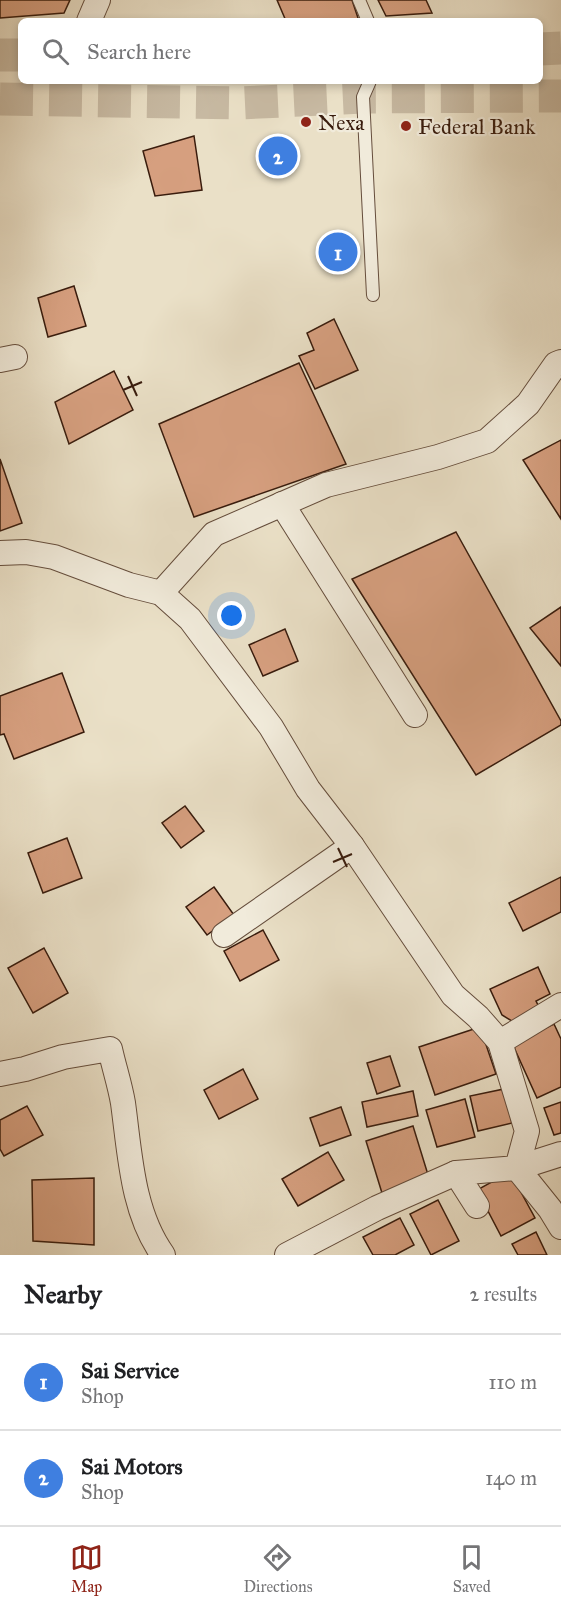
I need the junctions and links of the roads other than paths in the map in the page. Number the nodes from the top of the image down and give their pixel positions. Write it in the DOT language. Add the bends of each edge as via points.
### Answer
graph roads {
  1 [pos="98,0"];
  2 [pos="360,0"];
  3 [pos="91,18"];
  4 [pos="367,18"];
  5 [pos="369,84"];
  6 [pos="373,295"];
  7 [pos="561,362"];
  8 [pos="282,504"];
  9 [pos="0,553"];
  10 [pos="161,593"];
  11 [pos="415,715"];
  12 [pos="352,846"];
  13 [pos="224,935"];
  14 [pos="561,1005"];
  15 [pos="500,1042"];
  16 [pos="0,1074"];
  17 [pos="561,1154"];
  18 [pos="517,1168"];
  19 [pos="456,1173"];
  20 [pos="477,1206"];
  21 [pos="561,1227"];
  22 [pos="163,1255"];
  23 [pos="287,1255"];
  1 -- 3 [label="street"];
  2 -- 4 [label="lane"];
  5 -- 6 [label="lane" via="363,97"];
  7 -- 8 [label="street" via="528,404 487,441 326,485"];
  8 -- 10 [label="street" via="214,534"];
  8 -- 11 [label="street"];
  9 -- 10 [label="street" via="54,557"];
  10 -- 12 [label="street" via="190,619 226,664 271,727 308,789"];
  12 -- 13 [label="street"];
  12 -- 15 [label="street" via="453,995"];
  14 -- 15 [label="street"];
  15 -- 18 [label="street" via="526,1131"];
  16 -- 22 [label="street" via="110,1049 122,1101 128,1158 152,1240"];
  17 -- 18 [label="street"];
  18 -- 19 [label="street"];
  18 -- 21 [label="street"];
  19 -- 20 [label="street"];
  19 -- 23 [label="street"];
}
